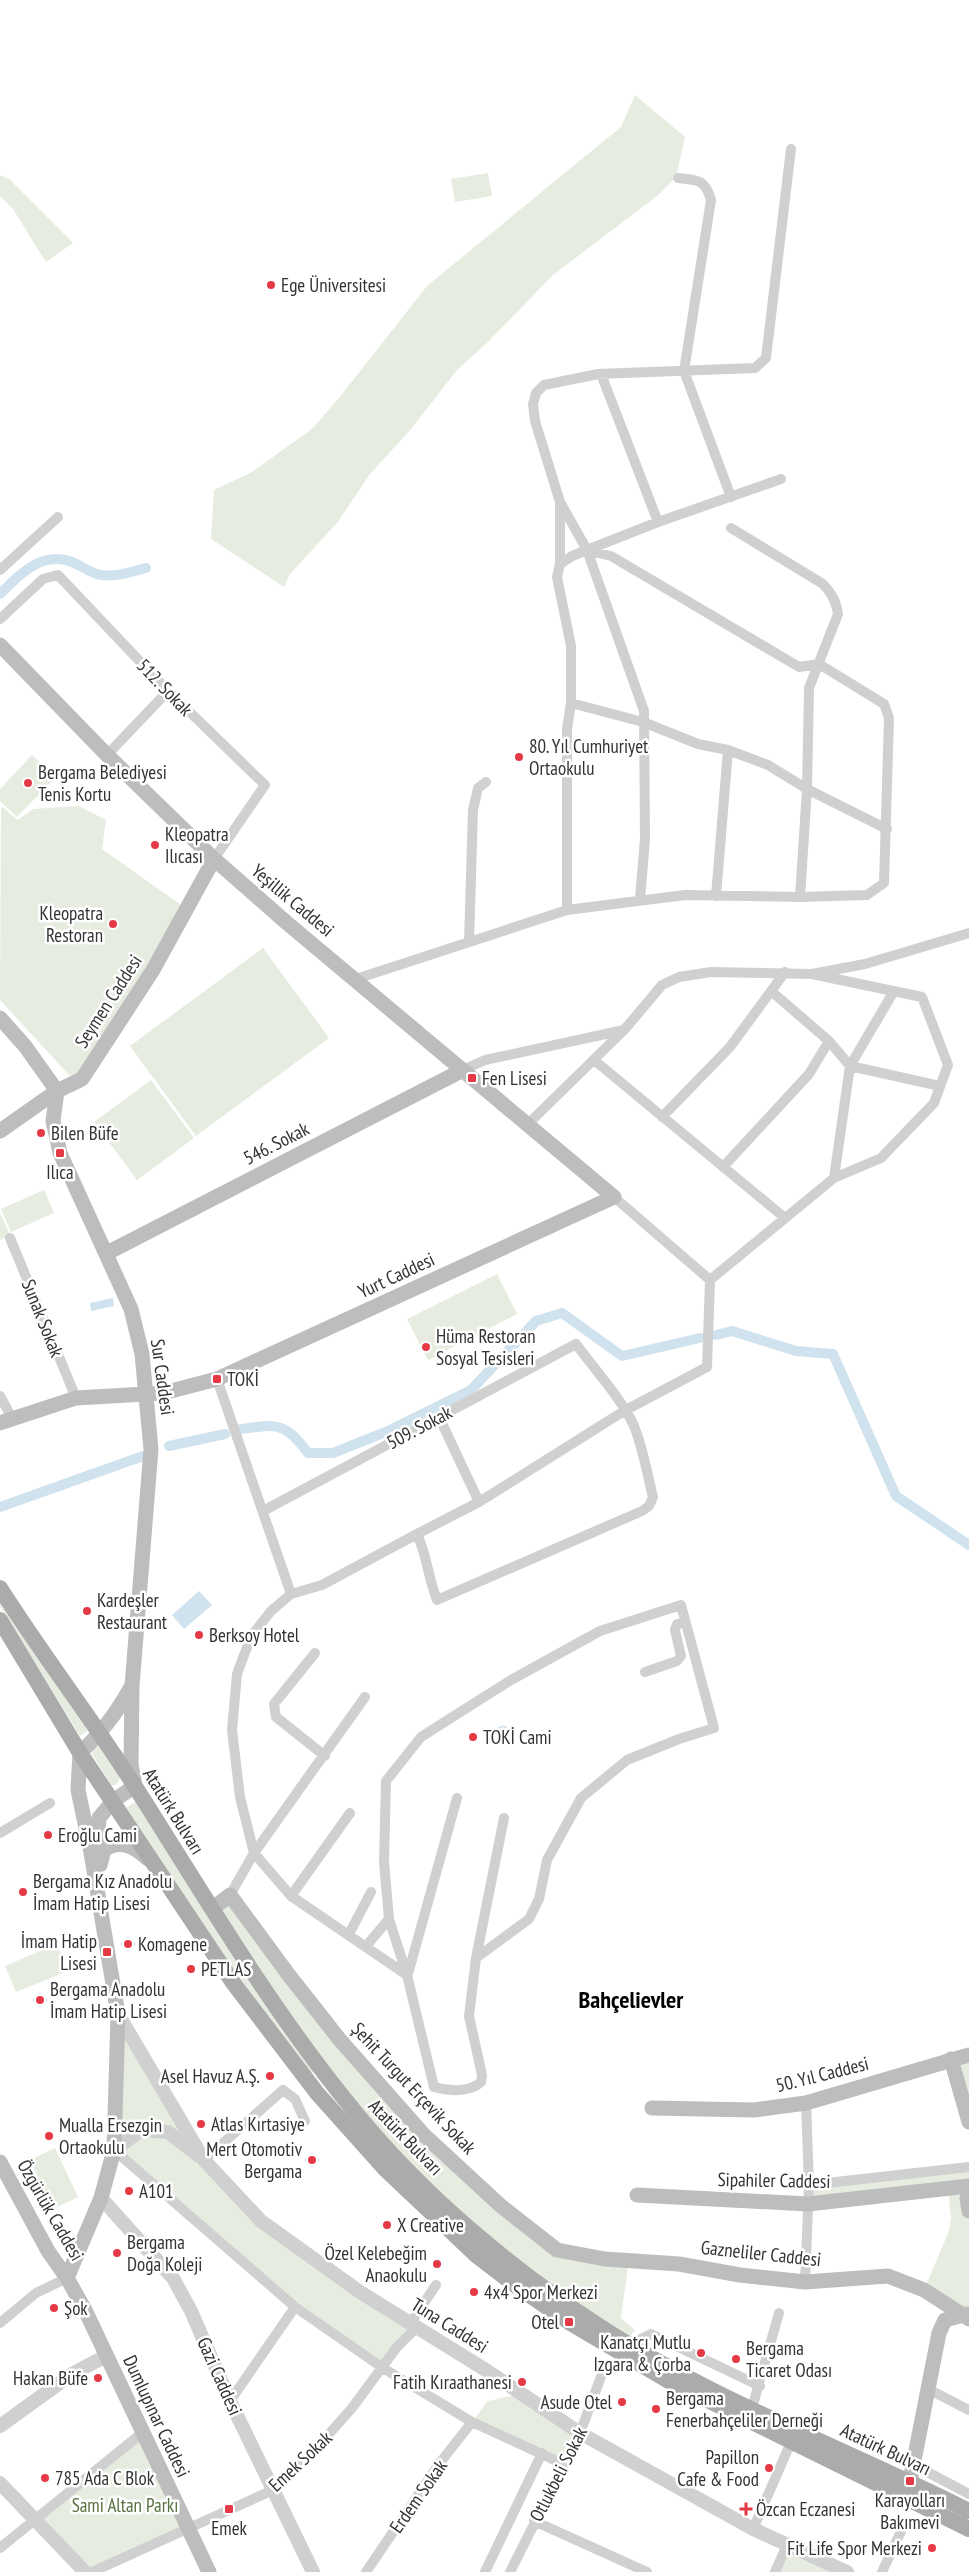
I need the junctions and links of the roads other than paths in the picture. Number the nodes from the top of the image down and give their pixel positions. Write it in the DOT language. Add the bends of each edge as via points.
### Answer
graph roads {
  1 [pos="791,149"];
  2 [pos="678,178"];
  3 [pos="684,371"];
  4 [pos="601,374"];
  5 [pos="781,479"];
  6 [pos="731,497"];
  7 [pos="560,502"];
  8 [pos="58,517"];
  9 [pos="658,522"];
  10 [pos="732,528"];
  11 [pos="587,550"];
  12 [pos="560,564"];
  13 [pos="0,570"];
  14 [pos="0,620"];
  15 [pos="0,644"];
  16 [pos="819,664"];
  17 [pos="168,691"];
  18 [pos="570,703"];
  19 [pos="643,722"];
  20 [pos="728,750"];
  21 [pos="107,755"];
  22 [pos="486,782"];
  23 [pos="807,789"];
  24 [pos="887,829"];
  25 [pos="214,859"];
  26 [pos="716,896"];
  27 [pos="800,897"];
  28 [pos="640,899"];
  29 [pos="567,910"];
  30 [pos="969,933"];
  31 [pos="468,942"];
  32 [pos="785,972"];
  33 [pos="812,974"];
  34 [pos="356,979"];
  35 [pos="771,991"];
  36 [pos="894,991"];
  37 [pos="0,1018"];
  38 [pos="625,1029"];
  39 [pos="829,1041"];
  40 [pos="594,1060"];
  41 [pos="850,1066"];
  42 [pos="463,1070"];
  43 [pos="940,1086"];
  44 [pos="57,1091"];
  45 [pos="662,1117"];
  46 [pos="528,1124"];
  47 [pos="0,1131"];
  48 [pos="723,1167"];
  49 [pos="834,1178"];
  50 [pos="614,1197"];
  51 [pos="786,1218"];
  52 [pos="10,1238"];
  53 [pos="107,1253"];
  54 [pos="710,1280"];
  55 [pos="217,1380"];
  56 [pos="146,1393"];
  57 [pos="0,1396"];
  58 [pos="76,1398"];
  59 [pos="624,1411"];
  60 [pos="439,1417"];
  61 [pos="6,1421"];
  62 [pos="479,1502"];
  63 [pos="263,1511"];
  64 [pos="418,1534"];
  65 [pos="0,1588"];
  66 [pos="292,1594"];
  67 [pos="0,1620"];
  68 [pos="685,1622"];
  69 [pos="315,1653"];
  70 [pos="645,1672"];
  71 [pos="132,1686"];
  72 [pos="365,1697"];
  73 [pos="100,1735"];
  74 [pos="80,1754"];
  75 [pos="325,1756"];
  76 [pos="135,1786"];
  77 [pos="457,1798"];
  78 [pos="113,1801"];
  79 [pos="50,1803"];
  80 [pos="350,1813"];
  81 [pos="504,1818"];
  82 [pos="0,1833"];
  83 [pos="254,1853"];
  84 [pos="158,1868"];
  85 [pos="95,1881"];
  86 [pos="371,1892"];
  87 [pos="230,1895"];
  88 [pos="291,1896"];
  89 [pos="212,1909"];
  90 [pos="389,1919"];
  91 [pos="349,1934"];
  92 [pos="367,1945"];
  93 [pos="476,1958"];
  94 [pos="407,1974"];
  95 [pos="118,2014"];
  96 [pos="969,2055"];
  97 [pos="951,2059"];
  98 [pos="806,2103"];
  99 [pos="652,2108"];
  100 [pos="305,2121"];
  101 [pos="969,2122"];
  102 [pos="114,2150"];
  103 [pos="204,2160"];
  104 [pos="0,2162"];
  105 [pos="969,2167"];
  106 [pos="809,2185"];
  107 [pos="969,2186"];
  108 [pos="637,2195"];
  109 [pos="969,2195"];
  110 [pos="101,2198"];
  111 [pos="808,2204"];
  112 [pos="969,2211"];
  113 [pos="629,2259"];
  114 [pos="67,2278"];
  115 [pos="806,2282"];
  116 [pos="436,2285"];
  117 [pos="295,2306"];
  118 [pos="779,2313"];
  119 [pos="968,2316"];
  120 [pos="0,2323"];
  121 [pos="413,2326"];
  122 [pos="631,2344"];
  123 [pos="106,2356"];
  124 [pos="383,2368"];
  125 [pos="602,2374"];
  126 [pos="760,2386"];
  127 [pos="928,2390"];
  128 [pos="230,2401"];
  129 [pos="752,2408"];
  130 [pos="969,2410"];
  131 [pos="472,2422"];
  132 [pos="0,2426"];
  133 [pos="142,2433"];
  134 [pos="580,2433"];
  135 [pos="795,2444"];
  136 [pos="542,2453"];
  137 [pos="563,2464"];
  138 [pos="912,2473"];
  139 [pos="0,2483"];
  140 [pos="273,2490"];
  141 [pos="969,2494"];
  142 [pos="969,2511"];
  143 [pos="33,2520"];
  144 [pos="534,2522"];
  145 [pos="904,2525"];
  146 [pos="187,2527"];
  147 [pos="753,2529"];
  148 [pos="969,2529"];
  149 [pos="787,2545"];
  150 [pos="0,2548"];
  151 [pos="840,2571"];
  152 [pos="85,2572"];
  153 [pos="92,2572"];
  154 [pos="209,2572"];
  155 [pos="313,2572"];
  156 [pos="366,2572"];
  157 [pos="485,2572"];
  158 [pos="510,2572"];
  159 [pos="647,2572"];
  160 [pos="775,2572"];
  161 [pos="882,2572"];
  1 -- 3 [label="street" via="766,358 755,368"];
  2 -- 3 [label="street" via="698,180 708,189 712,200"];
  3 -- 4 [label="street"];
  3 -- 6 [label="street"];
  4 -- 7 [label="street" via="544,385 536,393 533,404 535,421"];
  4 -- 9 [label="street"];
  5 -- 6 [label="street"];
  6 -- 9 [label="street"];
  7 -- 11 [label="street"];
  7 -- 12 [label="street"];
  8 -- 13 [label="street"];
  9 -- 11 [label="street"];
  10 -- 16 [label="street" via="824,584 832,594 838,614"];
  11 -- 12 [label="street"];
  11 -- 16 [label="street" via="611,556 800,667"];
  11 -- 19 [label="street" via="644,711"];
  12 -- 18 [label="street" via="557,577 571,646"];
  14 -- 17 [label="street, 512. Sokak" via="43,579 58,574"];
  15 -- 21 [label="main road, Yeşillik Caddesi"];
  16 -- 23 [label="street" via="810,688"];
  16 -- 24 [label="street" via="884,704 889,718"];
  17 -- 21 [label="street"];
  17 -- 25 [label="street, 512. Sokak" via="265,785"];
  18 -- 19 [label="street"];
  18 -- 29 [label="street" via="567,729"];
  19 -- 20 [label="street" via="698,744"];
  19 -- 28 [label="street" via="645,839"];
  20 -- 23 [label="street" via="768,766"];
  20 -- 26 [label="street"];
  21 -- 25 [label="main road, Yeşillik Caddesi"];
  22 -- 31 [label="street" via="478,788 473,810"];
  23 -- 24 [label="street"];
  23 -- 27 [label="street"];
  24 -- 27 [label="street" via="884,882 878,887 867,895"];
  25 -- 34 [label="main road, Yeşillik Caddesi"];
  25 -- 44 [label="main road, Seymen Caddesi" via="153,970 82,1079"];
  26 -- 27 [label="street"];
  26 -- 28 [label="street"];
  28 -- 29 [label="street"];
  29 -- 31 [label="street"];
  30 -- 33 [label="street" via="865,964"];
  31 -- 34 [label="street"];
  32 -- 33 [label="street"];
  32 -- 35 [label="street"];
  32 -- 38 [label="street" via="712,972 679,977 662,985"];
  33 -- 36 [label="street"];
  34 -- 42 [label="main road, Yeşillik Caddesi"];
  35 -- 39 [label="street"];
  35 -- 45 [label="street" via="730,1047"];
  36 -- 41 [label="street"];
  36 -- 43 [label="street" via="922,997 948,1065"];
  37 -- 44 [label="main road" via="26,1046"];
  38 -- 40 [label="street"];
  38 -- 42 [label="street" via="485,1060"];
  39 -- 41 [label="street"];
  39 -- 48 [label="street" via="810,1074"];
  40 -- 45 [label="street"];
  40 -- 46 [label="street"];
  41 -- 43 [label="street"];
  41 -- 49 [label="street"];
  42 -- 46 [label="main road"];
  42 -- 53 [label="main road, 546. Sokak"];
  43 -- 49 [label="street" via="934,1103 881,1158"];
  44 -- 47 [label="main road, Seymen Caddesi"];
  44 -- 53 [label="main road, Sur Caddesi" via="53,1121 60,1153"];
  45 -- 48 [label="street"];
  46 -- 50 [label="main road"];
  48 -- 51 [label="street"];
  49 -- 51 [label="street"];
  50 -- 54 [label="street"];
  50 -- 55 [label="main road, Yurt Caddesi"];
  51 -- 54 [label="street"];
  52 -- 58 [label="street, Sunak Sokak"];
  53 -- 56 [label="main road, Sur Caddesi" via="131,1309 142,1354"];
  54 -- 59 [label="street" via="707,1367"];
  55 -- 56 [label="main road, Yurt Caddesi" via="163,1393"];
  55 -- 63 [label="street"];
  56 -- 58 [label="main road, Yurt Caddesi"];
  56 -- 71 [label="main road, Sur Caddesi" via="151,1449"];
  57 -- 61 [label="street"];
  58 -- 61 [label="main road, Yurt Caddesi"];
  59 -- 60 [label="street, 509. Sokak" via="576,1344"];
  59 -- 62 [label="street"];
  59 -- 64 [label="street" via="639,1440 653,1497 642,1511 437,1600"];
  60 -- 62 [label="street"];
  60 -- 63 [label="street, 509. Sokak"];
  62 -- 64 [label="street"];
  63 -- 66 [label="street"];
  64 -- 66 [label="street" via="322,1585"];
  65 -- 73 [label="main road, Atatürk Bulvarı"];
  66 -- 83 [label="street" via="252,1635 237,1674 232,1730 234,1761"];
  67 -- 74 [label="main road, Atatürk Bulvarı"];
  68 -- 70 [label="street" via="677,1624 675,1630 681,1656 677,1661"];
  68 -- 90 [label="street" via="681,1605 600,1631 511,1680 421,1737 386,1781 384,1862"];
  68 -- 93 [label="street" via="714,1728 627,1760 581,1798 547,1860 539,1899 529,1919"];
  69 -- 75 [label="street" via="274,1704 276,1717"];
  71 -- 73 [label="main road, Sur Caddesi"];
  71 -- 76 [label="main road, Sur Caddesi" via="131,1764"];
  72 -- 75 [label="street"];
  73 -- 74 [label="main road, Sur Caddesi"];
  73 -- 76 [label="main road, Atatürk Bulvarı"];
  74 -- 78 [label="main road, Atatürk Bulvarı"];
  74 -- 85 [label="main road, Tuna Caddesi" via="78,1790"];
  75 -- 83 [label="street"];
  76 -- 78 [label="main road, Tuna Caddesi"];
  76 -- 89 [label="main road, Atatürk Bulvarı"];
  77 -- 94 [label="street"];
  78 -- 84 [label="main road, Atatürk Bulvarı"];
  78 -- 85 [label="main road, Tuna Caddesi" via="98,1818"];
  79 -- 82 [label="street"];
  80 -- 88 [label="street"];
  81 -- 93 [label="street"];
  83 -- 87 [label="street"];
  83 -- 88 [label="street"];
  84 -- 85 [label="main road" via="138,1850 127,1844 118,1844 104,1850"];
  84 -- 135 [label="main road, Atatürk Bulvarı" via="234,1984 317,2093 385,2169 476,2256 613,2350"];
  85 -- 95 [label="main road, Tuna Caddesi"];
  86 -- 91 [label="street"];
  87 -- 89 [label="main road"];
  87 -- 113 [label="main road, Şehit Turgut Erçevik Sokak" via="340,2040 424,2135 501,2206 557,2250 605,2259"];
  88 -- 91 [label="street"];
  89 -- 122 [label="main road, Atatürk Bulvarı" via="250,1969 355,2113 391,2153 483,2241 600,2327"];
  90 -- 92 [label="street"];
  90 -- 94 [label="street"];
  91 -- 92 [label="street"];
  92 -- 94 [label="street"];
  93 -- 94 [label="street" via="469,2016 482,2075 476,2086 449,2091 434,2086"];
  95 -- 102 [label="main road, Tuna Caddesi"];
  95 -- 103 [label="street, Tuna Caddesi"];
  96 -- 97 [label="main road, 50. Yıl Caddesi"];
  97 -- 98 [label="main road, 50. Yıl Caddesi"];
  97 -- 101 [label="main road"];
  98 -- 99 [label="main road, 50. Yıl Caddesi" via="754,2110"];
  98 -- 106 [label="street"];
  100 -- 103 [label="street" via="295,2099 283,2090"];
  102 -- 103 [label="street" via="141,2130 168,2132"];
  102 -- 110 [label="main road, Tuna Caddesi"];
  102 -- 117 [label="street"];
  103 -- 121 [label="street, Tuna Caddesi" via="261,2221"];
  104 -- 114 [label="main road, Özgürlük Caddesi" via="48,2251"];
  105 -- 106 [label="street"];
  106 -- 111 [label="street"];
  107 -- 111 [label="main road, Sipahiler Caddesi"];
  108 -- 111 [label="main road, Sipahiler Caddesi"];
  109 -- 112 [label="main road" via="966,2198"];
  110 -- 114 [label="main road, Tuna Caddesi"];
  110 -- 128 [label="street, Gazi Caddesi" via="173,2278"];
  111 -- 115 [label="street"];
  113 -- 115 [label="main road, Gazneliler Caddesi"];
  114 -- 120 [label="street" via="36,2293"];
  114 -- 123 [label="main road, Dumlupınar Caddesi"];
  115 -- 119 [label="main road, Gazneliler Caddesi" via="888,2276 924,2290"];
  116 -- 121 [label="street, Emek Sokak"];
  117 -- 124 [label="street"];
  117 -- 128 [label="street"];
  118 -- 126 [label="street"];
  119 -- 127 [label="main road" via="945,2320 939,2332"];
  121 -- 124 [label="street, Emek Sokak"];
  121 -- 134 [label="street, Tuna Caddesi"];
  122 -- 126 [label="street" via="651,2334"];
  122 -- 129 [label="main road, Atatürk Bulvarı"];
  123 -- 132 [label="street" via="72,2374"];
  123 -- 133 [label="main road, Dumlupınar Caddesi"];
  124 -- 131 [label="street"];
  124 -- 140 [label="street, Emek Sokak" via="314,2451"];
  125 -- 134 [label="street, Otlukbeli Sokak"];
  126 -- 129 [label="street"];
  127 -- 130 [label="street"];
  127 -- 138 [label="main road"];
  128 -- 140 [label="street, Gazi Caddesi"];
  129 -- 138 [label="main road, Atatürk Bulvarı"];
  131 -- 136 [label="street"];
  131 -- 156 [label="street, Erdem Sokak" via="439,2464"];
  133 -- 143 [label="street"];
  133 -- 146 [label="main road, Dumlupınar Caddesi"];
  134 -- 137 [label="street, Otlukbeli Sokak"];
  134 -- 147 [label="street, Tuna Caddesi"];
  135 -- 147 [label="street" via="788,2449"];
  135 -- 148 [label="main road, Atatürk Bulvarı"];
  136 -- 137 [label="street"];
  136 -- 157 [label="street"];
  137 -- 144 [label="street, Otlukbeli Sokak"];
  138 -- 141 [label="street"];
  138 -- 142 [label="main road, Atatürk Bulvarı"];
  139 -- 143 [label="street"];
  140 -- 146 [label="street, Emek Sokak"];
  140 -- 155 [label="street, Gazi Caddesi"];
  143 -- 150 [label="street"];
  143 -- 152 [label="street"];
  144 -- 158 [label="street, Otlukbeli Sokak"];
  144 -- 159 [label="street"];
  145 -- 161 [label="street"];
  146 -- 153 [label="street, Emek Sokak"];
  146 -- 154 [label="main road, Dumlupınar Caddesi"];
  147 -- 149 [label="street, Tuna Caddesi"];
  149 -- 151 [label="street, Tuna Caddesi"];
  149 -- 160 [label="street"];
}
